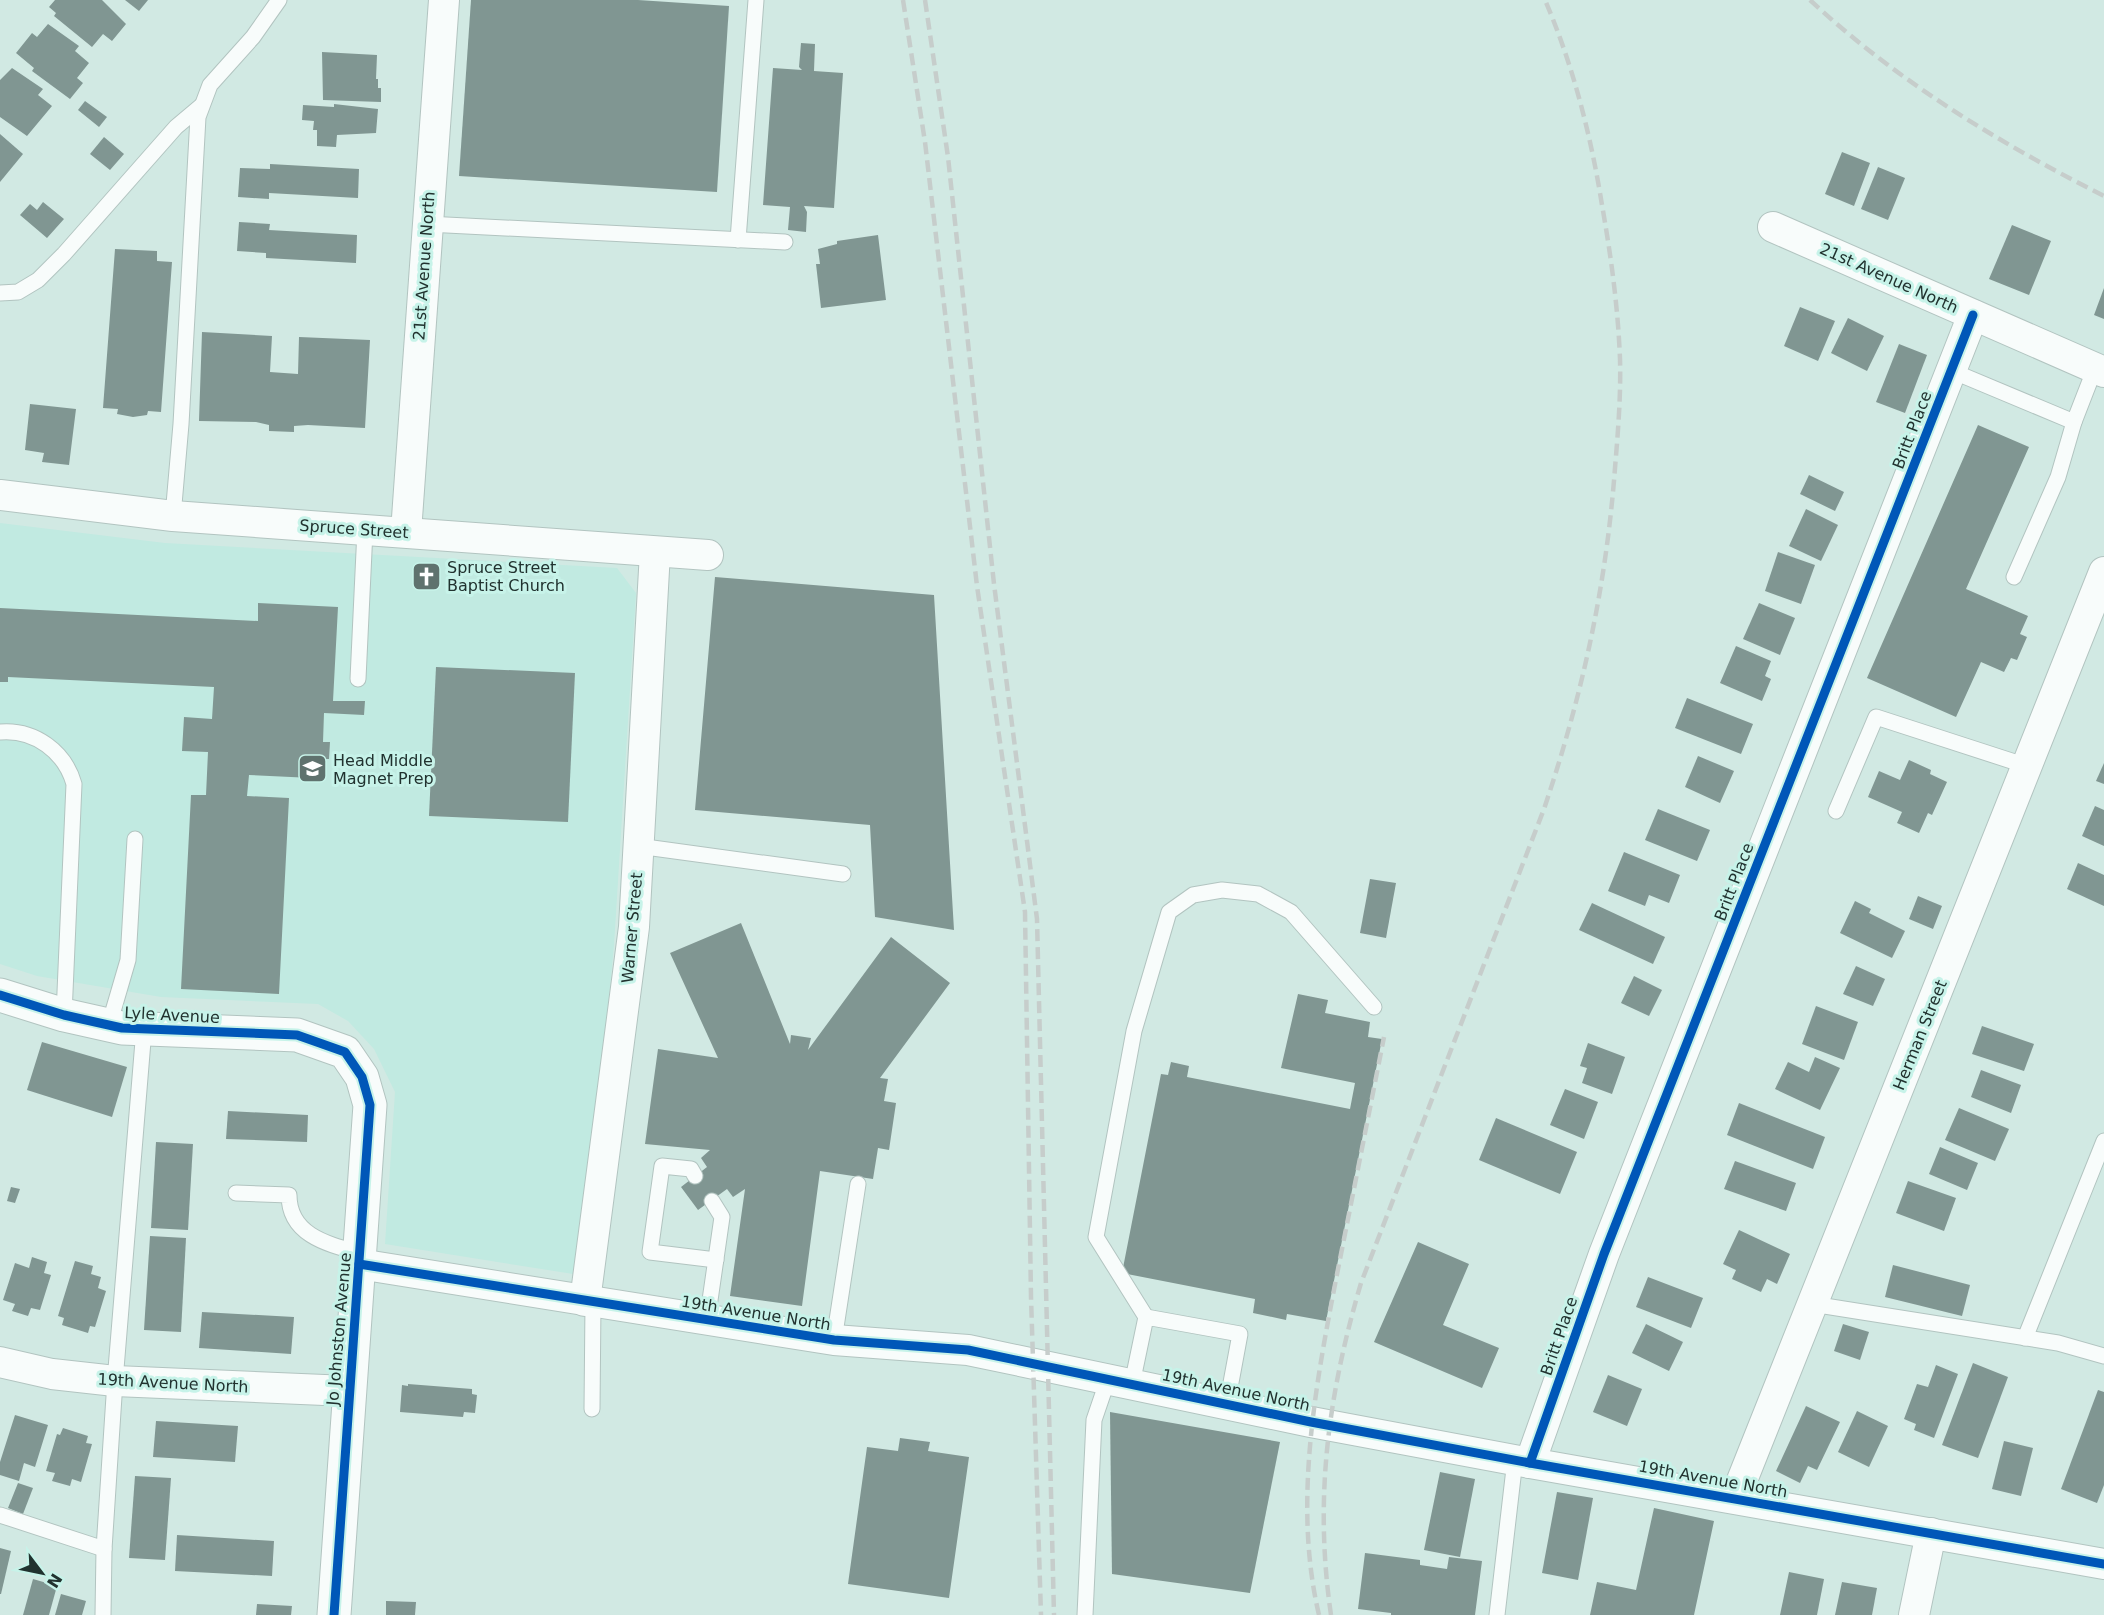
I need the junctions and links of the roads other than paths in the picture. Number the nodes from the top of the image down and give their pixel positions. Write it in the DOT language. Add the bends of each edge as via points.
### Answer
graph roads {
  1 [pos="279,0"];
  2 [pos="444,0"];
  3 [pos="756,0"];
  4 [pos="201,106"];
  5 [pos="428,224"];
  6 [pos="1773,227"];
  7 [pos="738,240"];
  8 [pos="784,242"];
  9 [pos="0,293"];
  10 [pos="1973,315"];
  11 [pos="2099,370"];
  12 [pos="1952,371"];
  13 [pos="2074,422"];
  14 [pos="0,495"];
  15 [pos="173,516"];
  16 [pos="365,530"];
  17 [pos="406,532"];
  18 [pos="654,552"];
  19 [pos="708,555"];
  20 [pos="2104,572"];
  21 [pos="2014,577"];
  22 [pos="358,679"];
  23 [pos="0,732"];
  24 [pos="2027,766"];
  25 [pos="1836,811"];
  26 [pos="135,839"];
  27 [pos="638,846"];
  28 [pos="843,874"];
  29 [pos="0,995"];
  30 [pos="1374,1007"];
  31 [pos="64,1015"];
  32 [pos="109,1025"];
  33 [pos="144,1029"];
  34 [pos="345,1052"];
  35 [pos="2104,1141"];
  36 [pos="695,1176"];
  37 [pos="858,1184"];
  38 [pos="236,1193"];
  39 [pos="711,1201"];
  40 [pos="359,1258"];
  41 [pos="716,1260"];
  42 [pos="589,1302"];
  43 [pos="1812,1304"];
  44 [pos="1146,1317"];
  45 [pos="707,1321"];
  46 [pos="2025,1338"];
  47 [pos="834,1340"];
  48 [pos="2104,1356"];
  49 [pos="0,1362"];
  50 [pos="115,1381"];
  51 [pos="1120,1382"];
  52 [pos="348,1391"];
  53 [pos="1227,1404"];
  54 [pos="592,1409"];
  55 [pos="1523,1462"];
  56 [pos="1735,1498"];
  57 [pos="0,1515"];
  58 [pos="1930,1533"];
  59 [pos="104,1548"];
  60 [pos="2104,1564"];
  61 [pos="103,1615"];
  62 [pos="334,1615"];
  63 [pos="1085,1615"];
  64 [pos="1497,1615"];
  65 [pos="1914,1615"];
  1 -- 4 [label="lane" via="253,37 210,84"];
  2 -- 5 [label="street, 21st Avenue North"];
  3 -- 7 [label="lane"];
  4 -- 9 [label="lane" via="176,127 38,280 18,292"];
  4 -- 15 [label="lane"];
  5 -- 7 [label="lane"];
  5 -- 17 [label="street, 21st Avenue North"];
  6 -- 10 [label="street, 21st Avenue North"];
  7 -- 8 [label="lane"];
  10 -- 11 [label="street, 21st Avenue North"];
  10 -- 12 [label="street, Britt Place"];
  11 -- 13 [label="lane"];
  12 -- 13 [label="lane"];
  12 -- 55 [label="street, Britt Place"];
  13 -- 21 [label="lane" via="2058,477"];
  14 -- 15 [label="street, Spruce Street"];
  15 -- 16 [label="street, Spruce Street"];
  16 -- 17 [label="street, Spruce Street"];
  16 -- 22 [label="lane"];
  17 -- 18 [label="street, Spruce Street"];
  18 -- 19 [label="street, Spruce Street"];
  18 -- 27 [label="street, Warner Street"];
  20 -- 24 [label="street, Herman Street"];
  23 -- 31 [label="lane" via="24,734 53,749 64,760 74,784"];
  24 -- 25 [label="lane" via="1876,717"];
  24 -- 43 [label="street, Herman Street"];
  26 -- 32 [label="lane" via="128,960"];
  27 -- 28 [label="lane"];
  27 -- 42 [label="street, Warner Street" via="627,989"];
  29 -- 31 [label="street, Lyle Avenue"];
  30 -- 44 [label="lane" via="1292,912 1258,894 1222,890 1193,895 1169,912 1134,1031 1096,1237"];
  31 -- 32 [label="street, Lyle Avenue"];
  32 -- 33 [label="street, Lyle Avenue"];
  33 -- 34 [label="street, Lyle Avenue" via="297,1035"];
  33 -- 50 [label="lane"];
  34 -- 40 [label="street, Jo Johnston Avenue" via="362,1077 370,1105"];
  35 -- 46 [label="lane"];
  36 -- 41 [label="lane" via="691,1169 662,1166 650,1252"];
  37 -- 47 [label="lane"];
  38 -- 40 [label="lane" via="289,1195 293,1217 311,1236"];
  39 -- 41 [label="lane" via="722,1217"];
  40 -- 42 [label="street, 19th Avenue North"];
  40 -- 52 [label="street, Jo Johnston Avenue"];
  41 -- 45 [label="lane"];
  42 -- 45 [label="street, 19th Avenue North"];
  42 -- 54 [label="lane"];
  43 -- 46 [label="lane"];
  43 -- 56 [label="street, Herman Street"];
  44 -- 51 [label="lane"];
  44 -- 53 [label="lane" via="1240,1334"];
  45 -- 47 [label="street, 19th Avenue North"];
  46 -- 48 [label="lane"];
  47 -- 51 [label="street, 19th Avenue North" via="968,1350"];
  49 -- 50 [label="street, 19th Avenue North" via="52,1374"];
  50 -- 52 [label="street, 19th Avenue North"];
  50 -- 59 [label="lane"];
  51 -- 53 [label="street, 19th Avenue North"];
  51 -- 63 [label="lane" via="1094,1420"];
  52 -- 62 [label="street, Jo Johnston Avenue"];
  53 -- 55 [label="street, 19th Avenue North"];
  55 -- 56 [label="street, 19th Avenue North"];
  55 -- 64 [label="lane"];
  56 -- 58 [label="street, 19th Avenue North"];
  57 -- 59 [label="lane"];
  58 -- 60 [label="street, 19th Avenue North"];
  58 -- 65 [label="street"];
  59 -- 61 [label="lane"];
}
